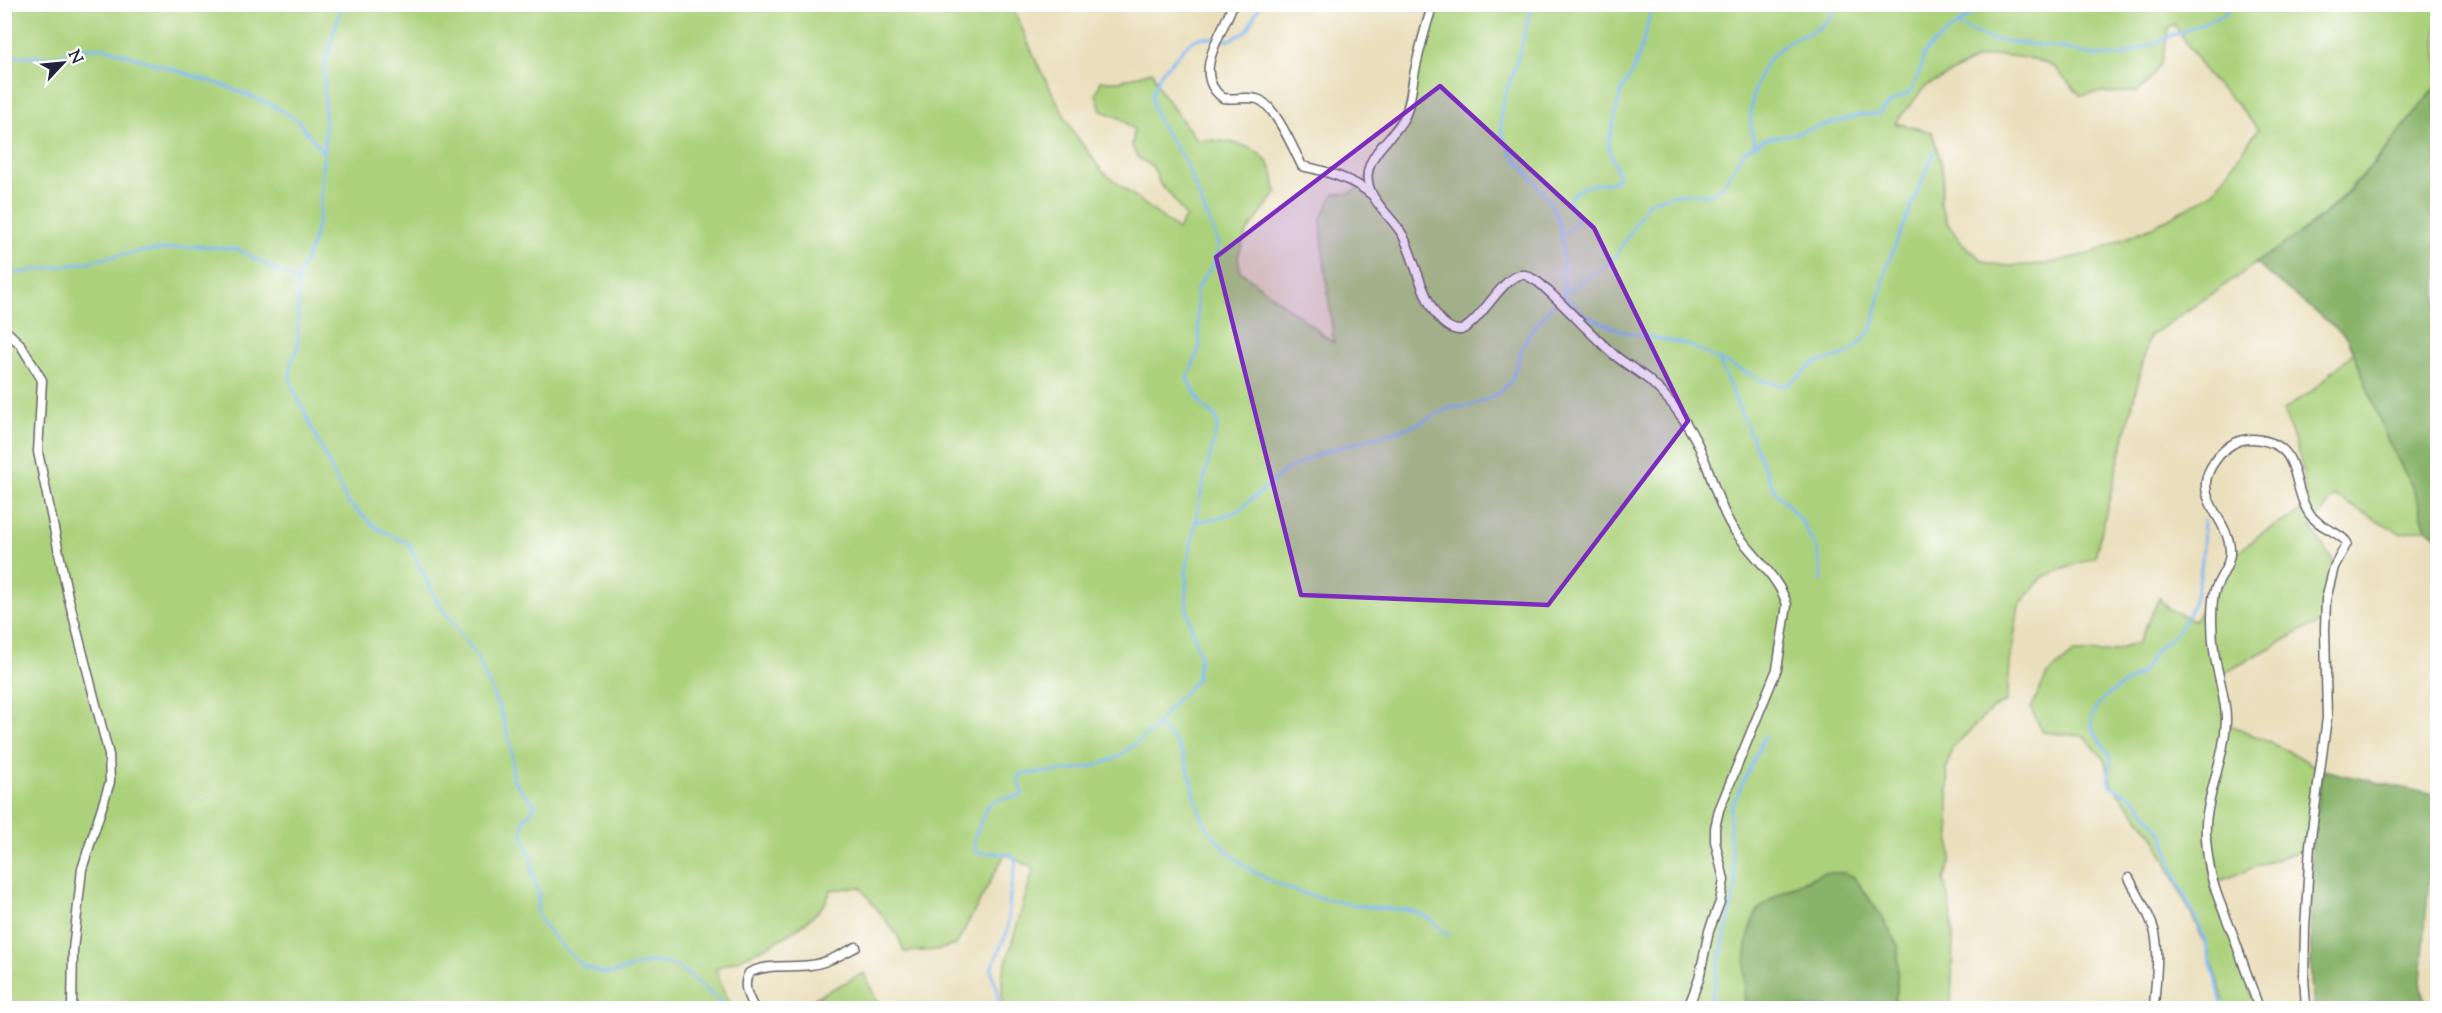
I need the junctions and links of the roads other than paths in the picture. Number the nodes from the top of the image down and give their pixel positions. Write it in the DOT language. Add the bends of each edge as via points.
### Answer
graph roads {
  1 [pos="1233,4"];
  2 [pos="1433,4"];
  3 [pos="1373,195"];
  4 [pos="4,329"];
  5 [pos="2129,878"];
  6 [pos="856,948"];
  7 [pos="72,1008"];
  8 [pos="754,1008"];
  9 [pos="1688,1008"];
  10 [pos="2154,1008"];
  11 [pos="2259,1008"];
  12 [pos="2306,1008"];
  1 -- 3 [label="street" via="1208,71 1214,90 1223,98 1264,102 1302,166 1362,186"];
  2 -- 3 [label="street" via="1407,110 1370,165"];
  3 -- 9 [label="street" via="1402,234 1426,296 1449,328 1468,327 1504,284 1524,275 1548,291 1613,354 1650,381 1683,418 1704,456 1731,525 1785,596 1787,613 1777,669 1719,810 1715,841 1724,880 1700,979"];
  4 -- 7 [label="street" via="20,344 42,380 38,452 68,596 110,755 110,782 82,869 73,950"];
  5 -- 10 [label="street" via="2155,934"];
  6 -- 8 [label="street" via="823,963 749,973 746,988"];
  11 -- 12 [label="street" via="2218,896 2206,835 2207,810 2222,755 2226,719 2213,642 2212,598 2230,553 2227,532 2213,507 2206,482 2221,453 2244,439 2270,441 2285,450 2301,498 2313,519 2348,543 2334,567 2326,599 2327,718 2310,846"];
}
